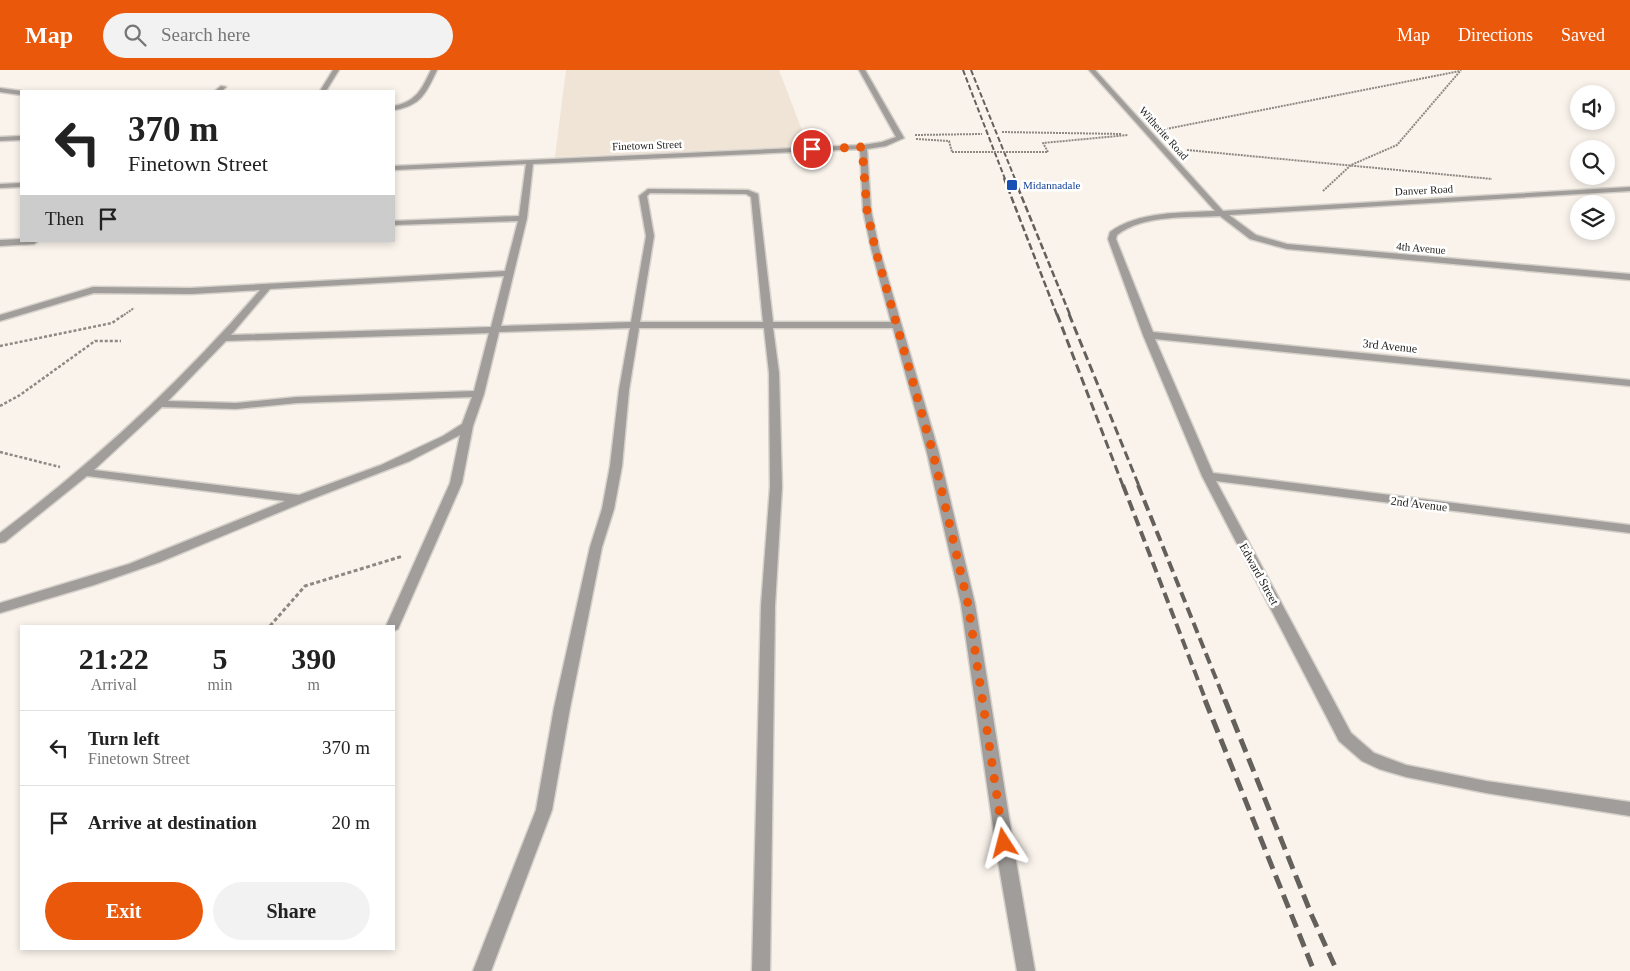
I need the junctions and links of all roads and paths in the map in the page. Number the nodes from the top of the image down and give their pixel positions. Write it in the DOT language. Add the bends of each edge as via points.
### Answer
graph roads {
  1 [pos="336,70"];
  2 [pos="434,70"];
  3 [pos="862,70"];
  4 [pos="1092,70"];
  5 [pos="1461,70"];
  6 [pos="0,90"];
  7 [pos="324,90"];
  8 [pos="20,93"];
  9 [pos="395,108"];
  10 [pos="1002,132"];
  11 [pos="1148,133"];
  12 [pos="982,134"];
  13 [pos="899,136"];
  14 [pos="2,138"];
  15 [pos="20,138"];
  16 [pos="862,147"];
  17 [pos="1162,148"];
  18 [pos="530,161"];
  19 [pos="1351,165"];
  20 [pos="395,168"];
  21 [pos="1494,180"];
  22 [pos="20,185"];
  23 [pos="0,186"];
  24 [pos="1630,189"];
  25 [pos="1304,208"];
  26 [pos="1220,212"];
  27 [pos="523,218"];
  28 [pos="395,223"];
  29 [pos="20,242"];
  30 [pos="0,243"];
  31 [pos="510,274"];
  32 [pos="1630,277"];
  33 [pos="268,286"];
  34 [pos="160,292"];
  35 [pos="0,318"];
  36 [pos="898,324"];
  37 [pos="634,325"];
  38 [pos="768,326"];
  39 [pos="494,330"];
  40 [pos="1148,335"];
  41 [pos="226,338"];
  42 [pos="121,341"];
  43 [pos="0,346"];
  44 [pos="1630,383"];
  45 [pos="479,394"];
  46 [pos="159,404"];
  47 [pos="0,406"];
  48 [pos="467,426"];
  49 [pos="0,452"];
  50 [pos="83,472"];
  51 [pos="1208,476"];
  52 [pos="301,499"];
  53 [pos="1630,530"];
  54 [pos="0,539"];
  55 [pos="425,549"];
  56 [pos="0,608"];
  57 [pos="271,625"];
  58 [pos="393,625"];
  59 [pos="1630,809"];
  60 [pos="482,971"];
  61 [pos="761,971"];
  62 [pos="1026,971"];
  1 -- 7 [label="street"];
  2 -- 9 [label="street" via="418,100"];
  3 -- 13 [label="street"];
  4 -- 11 [label="street, Witherite Road"];
  5 -- 11 [label="path"];
  5 -- 19 [label="path" via="1397,145"];
  6 -- 8 [label="street"];
  10 -- 13 [label="path, bridge" via="1129,134 1043,143 1048,152 952,152 949,142"];
  11 -- 17 [label="street, Witherite Road"];
  12 -- 13 [label="path"];
  13 -- 16 [label="street, Finetown Street" via="889,143"];
  14 -- 15 [label="street"];
  16 -- 18 [label="street, Finetown Street"];
  16 -- 36 [label="street" via="867,210"];
  17 -- 19 [label="path"];
  17 -- 26 [label="street, Witherite Road"];
  18 -- 20 [label="street, Finetown Street"];
  18 -- 27 [label="street"];
  19 -- 21 [label="path"];
  19 -- 25 [label="path"];
  22 -- 23 [label="street"];
  24 -- 25 [label="street, Danver Road"];
  25 -- 26 [label="street, Danver Road"];
  26 -- 32 [label="street, 4th Avenue" via="1246,235 1292,248"];
  26 -- 40 [label="street, Edward Street" via="1141,221 1122,227 1113,234 1114,246"];
  27 -- 28 [label="street"];
  27 -- 31 [label="street"];
  29 -- 30 [label="street"];
  31 -- 33 [label="street"];
  31 -- 39 [label="street"];
  33 -- 34 [label="street"];
  33 -- 41 [label="street"];
  34 -- 35 [label="street" via="93,290"];
  34 -- 43 [label="path" via="112,323"];
  36 -- 38 [label="street"];
  36 -- 62 [label="street" via="933,453 968,604"];
  37 -- 38 [label="street"];
  37 -- 38 [label="street" via="650,236 644,196 648,191 668,190 748,192 755,196"];
  37 -- 39 [label="street"];
  37 -- 60 [label="street" via="616,466 562,708 544,810"];
  38 -- 61 [label="street" via="774,373 776,487 768,606"];
  39 -- 41 [label="street"];
  39 -- 45 [label="street"];
  40 -- 44 [label="street, 3rd Avenue"];
  40 -- 51 [label="street, Edward Street"];
  41 -- 46 [label="street"];
  42 -- 47 [label="path" via="95,341"];
  45 -- 46 [label="street" via="297,400 236,406"];
  45 -- 48 [label="street"];
  46 -- 50 [label="street"];
  48 -- 52 [label="street" via="412,458"];
  48 -- 55 [label="street" via="456,484"];
  49 -- 50 [label="path"];
  50 -- 52 [label="street"];
  50 -- 54 [label="street" via="46,506"];
  51 -- 53 [label="street, 2nd Avenue"];
  51 -- 59 [label="street, Edward Street" via="1339,727 1354,746 1385,765 1429,777"];
  52 -- 56 [label="street" via="176,552"];
  55 -- 57 [label="path" via="305,586"];
  55 -- 58 [label="street"];
}
